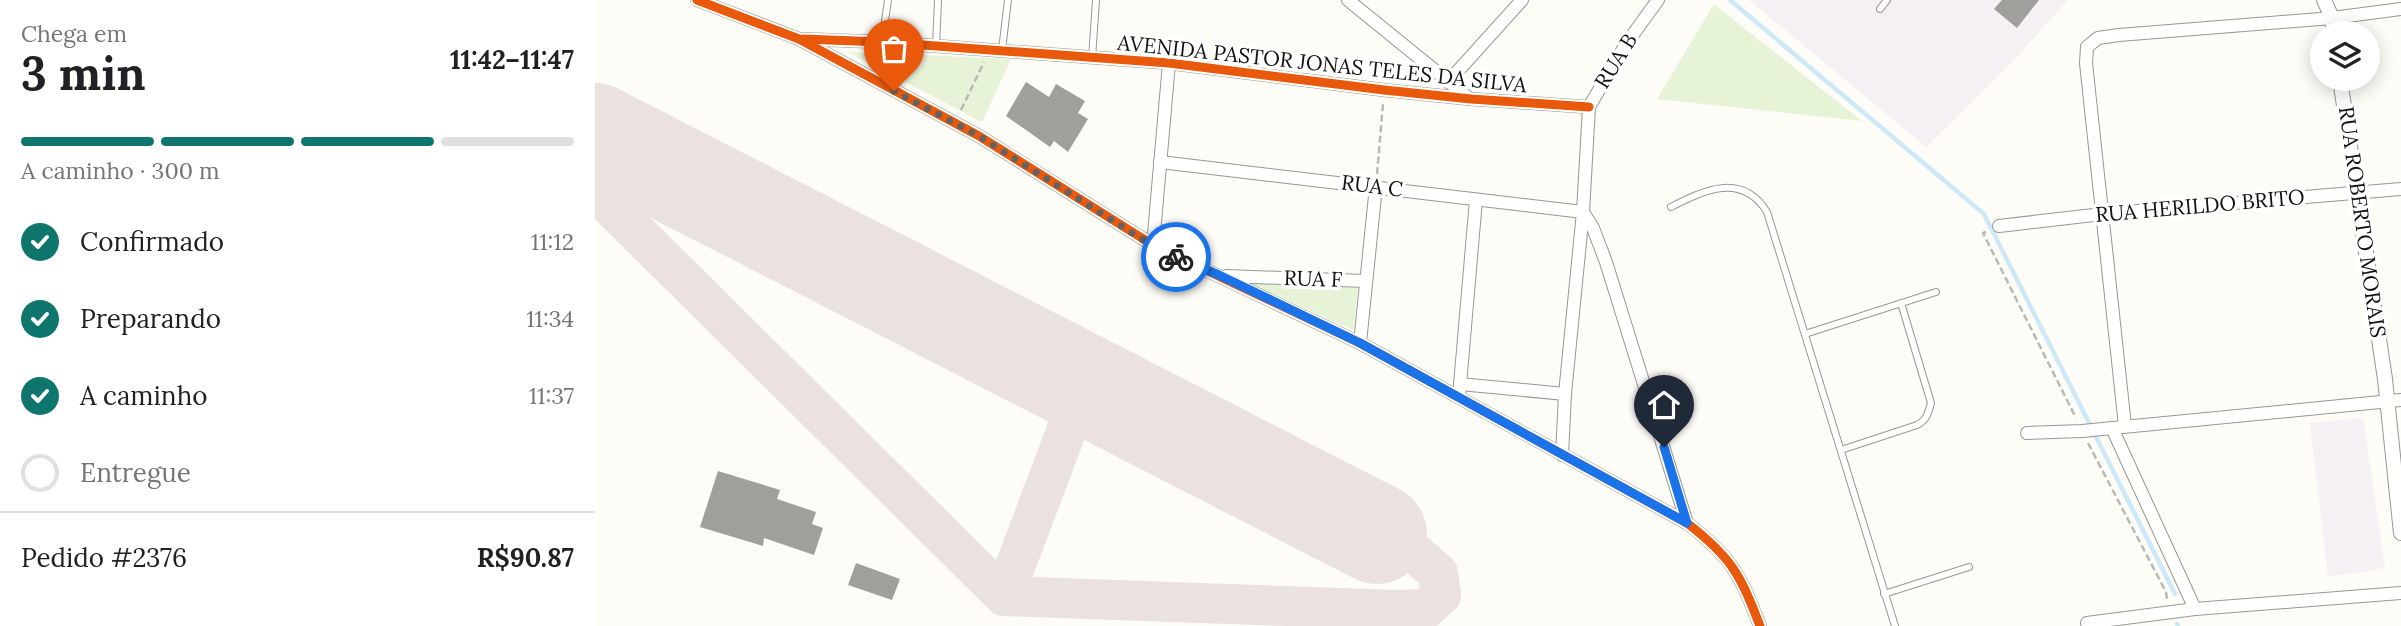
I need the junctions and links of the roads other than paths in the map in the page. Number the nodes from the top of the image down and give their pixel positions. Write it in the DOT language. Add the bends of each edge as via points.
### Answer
graph roads {
  1 [pos="697,0"];
  2 [pos="888,0"];
  3 [pos="938,0"];
  4 [pos="1008,0"];
  5 [pos="1096,0"];
  6 [pos="1348,0"];
  7 [pos="1522,0"];
  8 [pos="1658,0"];
  9 [pos="1888,0"];
  10 [pos="2324,0"];
  11 [pos="730,5"];
  12 [pos="1880,9"];
  13 [pos="2401,9"];
  14 [pos="2332,18"];
  15 [pos="2332,21"];
  16 [pos="799,39"];
  17 [pos="882,42"];
  18 [pos="936,46"];
  19 [pos="996,51"];
  20 [pos="1091,58"];
  21 [pos="1169,64"];
  22 [pos="1448,82"];
  23 [pos="2342,91"];
  24 [pos="1471,99"];
  25 [pos="1589,107"];
  26 [pos="1160,162"];
  27 [pos="1376,186"];
  28 [pos="2401,189"];
  29 [pos="2356,192"];
  30 [pos="1476,200"];
  31 [pos="1671,207"];
  32 [pos="1583,212"];
  33 [pos="2102,214"];
  34 [pos="1999,226"];
  35 [pos="1153,246"];
  36 [pos="1219,275"];
  37 [pos="1366,281"];
  38 [pos="1936,292"];
  39 [pos="1901,303"];
  40 [pos="1805,334"];
  41 [pos="1360,343"];
  42 [pos="1459,390"];
  43 [pos="1565,394"];
  44 [pos="2394,401"];
  45 [pos="2118,427"];
  46 [pos="2027,433"];
  47 [pos="1840,450"];
  48 [pos="1562,455"];
  49 [pos="1687,523"];
  50 [pos="2401,533"];
  51 [pos="1969,567"];
  52 [pos="2401,593"];
  53 [pos="1884,594"];
  54 [pos="2195,609"];
  55 [pos="2169,620"];
  56 [pos="2087,623"];
  57 [pos="1760,626"];
  58 [pos="1895,626"];
  1 -- 11 [label="street"];
  2 -- 17 [label="lane"];
  3 -- 18 [label="lane"];
  4 -- 19 [label="lane"];
  5 -- 20 [label="lane"];
  6 -- 22 [label="street"];
  7 -- 22 [label="street"];
  8 -- 25 [label="street, RUA B"];
  9 -- 12 [label="lane"];
  10 -- 14 [label="street"];
  11 -- 16 [label="street"];
  13 -- 14 [label="street"];
  14 -- 15 [label="street"];
  14 -- 33 [label="street" via="2119,35 2098,38 2087,47"];
  16 -- 17 [label="street, AVENIDA PASTOR JONAS TELES DA SILVA"];
  16 -- 35 [label="street" via="955,122"];
  17 -- 18 [label="street, AVENIDA PASTOR JONAS TELES DA SILVA"];
  18 -- 19 [label="street, AVENIDA PASTOR JONAS TELES DA SILVA"];
  19 -- 20 [label="street, AVENIDA PASTOR JONAS TELES DA SILVA"];
  20 -- 21 [label="street, AVENIDA PASTOR JONAS TELES DA SILVA"];
  21 -- 24 [label="street, AVENIDA PASTOR JONAS TELES DA SILVA"];
  21 -- 26 [label="street"];
  22 -- 24 [label="street"];
  23 -- 29 [label="street, RUA ROBERTO MORAIS"];
  24 -- 25 [label="street, AVENIDA PASTOR JONAS TELES DA SILVA"];
  25 -- 32 [label="street, RUA B"];
  26 -- 27 [label="street, RUA C"];
  26 -- 35 [label="street"];
  27 -- 30 [label="street, RUA C"];
  27 -- 37 [label="street"];
  28 -- 29 [label="street, RUA HERILDO BRITO"];
  29 -- 33 [label="street, RUA HERILDO BRITO"];
  29 -- 44 [label="street, RUA ROBERTO MORAIS"];
  30 -- 32 [label="street, RUA C"];
  30 -- 42 [label="street"];
  31 -- 40 [label="lane" via="1711,189 1737,189 1759,200 1772,226"];
  32 -- 43 [label="street, RUA B"];
  32 -- 49 [label="street" via="1605,262"];
  33 -- 34 [label="street, RUA HERILDO BRITO"];
  33 -- 45 [label="street"];
  35 -- 36 [label="street"];
  36 -- 37 [label="street, RUA F"];
  36 -- 41 [label="street"];
  37 -- 41 [label="street"];
  38 -- 39 [label="lane"];
  39 -- 40 [label="lane"];
  39 -- 47 [label="lane" via="1931,402 1928,415 1917,425"];
  40 -- 47 [label="lane"];
  41 -- 42 [label="street"];
  42 -- 43 [label="street"];
  42 -- 48 [label="street"];
  43 -- 48 [label="street, RUA B"];
  44 -- 45 [label="street"];
  44 -- 50 [label="street, RUA ROBERTO MORAIS"];
  45 -- 46 [label="street"];
  45 -- 54 [label="street"];
  47 -- 53 [label="lane"];
  48 -- 49 [label="street"];
  49 -- 57 [label="street" via="1738,572"];
  51 -- 53 [label="lane"];
  52 -- 54 [label="street"];
  53 -- 58 [label="lane"];
  54 -- 55 [label="street"];
  55 -- 56 [label="street"];
}
